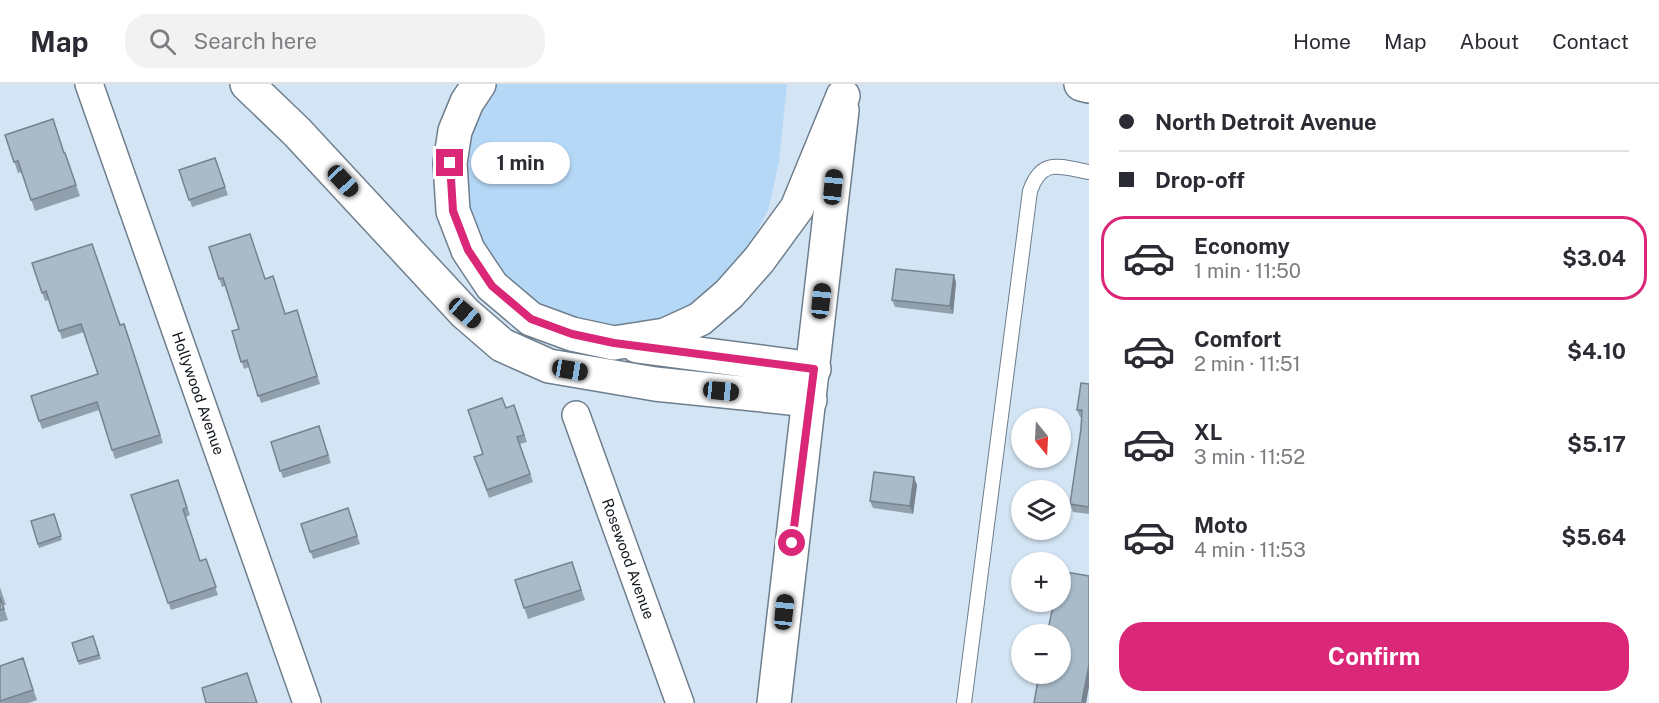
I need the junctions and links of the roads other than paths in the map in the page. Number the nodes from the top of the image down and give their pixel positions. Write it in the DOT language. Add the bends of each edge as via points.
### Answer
graph roads {
  1 [pos="88,84"];
  2 [pos="247,84"];
  3 [pos="479,84"];
  4 [pos="1081,84"];
  5 [pos="1089,86"];
  6 [pos="844,90"];
  7 [pos="1089,172"];
  8 [pos="614,343"];
  9 [pos="812,385"];
  10 [pos="576,415"];
  11 [pos="307,703"];
  12 [pos="680,703"];
  13 [pos="774,703"];
  14 [pos="964,703"];
  1 -- 11 [label="street, Hollywood Avenue"];
  2 -- 9 [label="main road" via="297,132 465,313 502,345 549,366 655,384"];
  3 -- 8 [label="main road" via="466,102 455,131 450,163 453,211 468,250 492,286 531,319 572,334"];
  4 -- 5 [label="main road"];
  6 -- 8 [label="main road" via="797,208 729,294 700,319 665,335"];
  6 -- 9 [label="main road"];
  7 -- 14 [label="lane" via="1053,166 1042,170 1030,191"];
  8 -- 9 [label="main road"];
  9 -- 13 [label="main road"];
  10 -- 12 [label="street, Rosewood Avenue"];
}
